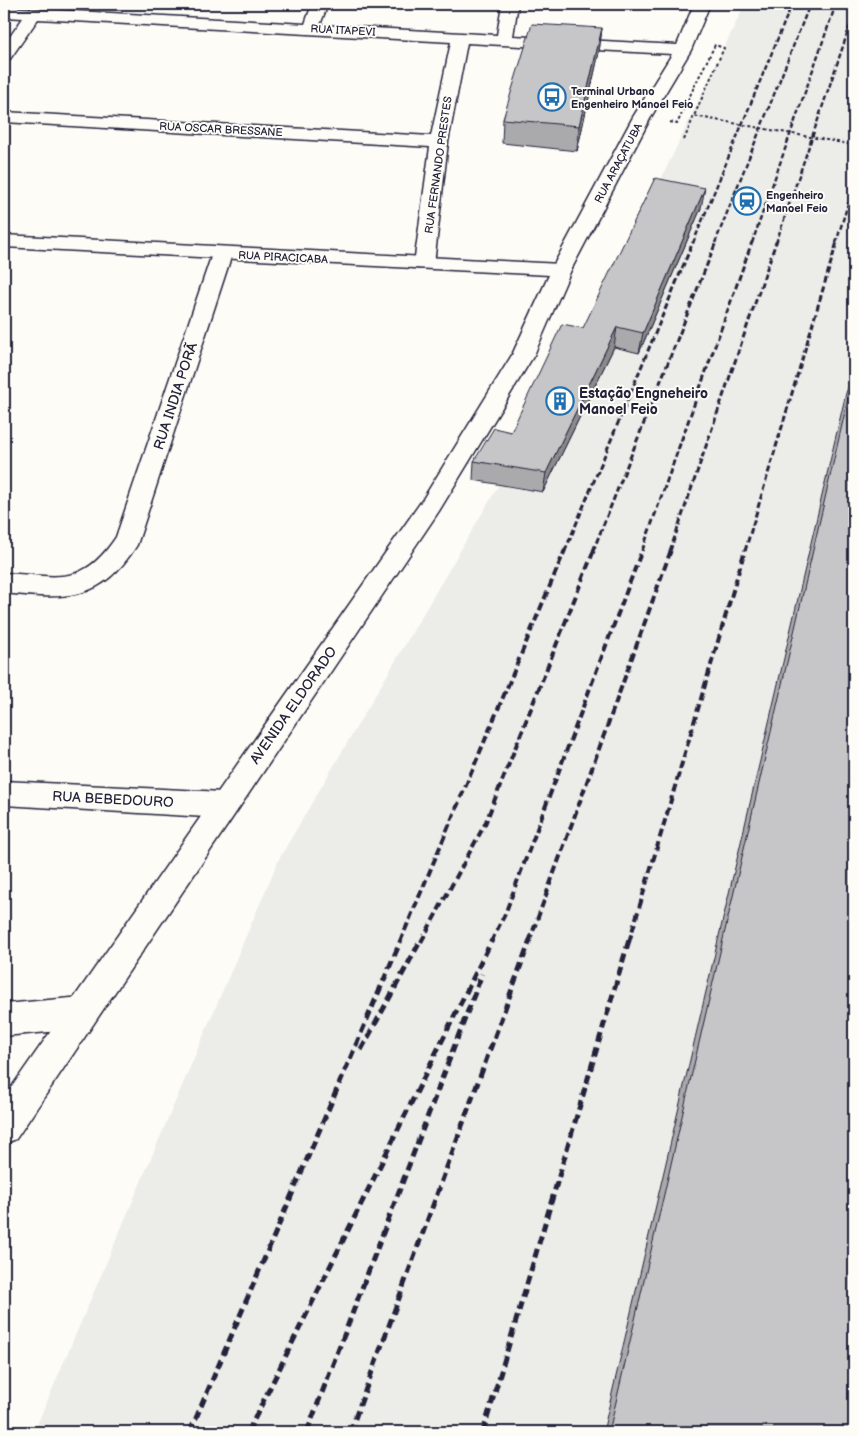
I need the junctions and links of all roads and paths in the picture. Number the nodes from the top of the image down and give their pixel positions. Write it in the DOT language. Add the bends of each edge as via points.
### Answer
graph roads {
  1 [pos="320,4"];
  2 [pos="510,4"];
  3 [pos="702,4"];
  4 [pos="132,11"];
  5 [pos="4,12"];
  6 [pos="32,14"];
  7 [pos="311,29"];
  8 [pos="460,37"];
  9 [pos="504,39"];
  10 [pos="683,50"];
  11 [pos="4,56"];
  12 [pos="694,116"];
  13 [pos="4,117"];
  14 [pos="676,124"];
  15 [pos="684,140"];
  16 [pos="439,142"];
  17 [pos="854,145"];
  18 [pos="4,241"];
  19 [pos="222,254"];
  20 [pos="424,264"];
  21 [pos="561,270"];
  22 [pos="4,583"];
  23 [pos="4,793"];
  24 [pos="223,805"];
  25 [pos="82,1013"];
  26 [pos="4,1020"];
  27 [pos="4,1127"];
  1 -- 7 [label="street"];
  2 -- 9 [label="street"];
  3 -- 10 [label="street, RUA ARAÇATUBA"];
  4 -- 6 [label="street, RUA ITAPEVI"];
  4 -- 7 [label="street, RUA ITAPEVI"];
  5 -- 6 [label="street, RUA ITAPEVI"];
  6 -- 11 [label="street"];
  7 -- 8 [label="street, RUA ITAPEVI"];
  8 -- 9 [label="street, RUA ITAPEVI"];
  8 -- 16 [label="street, RUA FERNANDO PRESTES"];
  9 -- 10 [label="street, RUA ITAPEVI"];
  10 -- 21 [label="street, RUA ARAÇATUBA" via="642,118"];
  12 -- 14 [label="path, bridge" via="724,48 715,45"];
  12 -- 15 [label="path"];
  12 -- 17 [label="path, bridge"];
  13 -- 16 [label="street, RUA OSCAR BRESSANE"];
  16 -- 20 [label="street, RUA FERNANDO PRESTES"];
  18 -- 19 [label="street, RUA PIRACICABA"];
  19 -- 20 [label="street, RUA PIRACICABA"];
  19 -- 22 [label="street, RUA INDIA PORÃ" via="128,539 116,561 97,578 66,587"];
  20 -- 21 [label="street, RUA PIRACICABA"];
  21 -- 24 [label="street, AVENIDA ELDORADO" via="523,355 431,505"];
  23 -- 24 [label="street, RUA BEBEDOURO"];
  24 -- 25 [label="street, AVENIDA ELDORADO"];
  25 -- 26 [label="street"];
  25 -- 27 [label="street, AVENIDA ELDORADO"];
}
